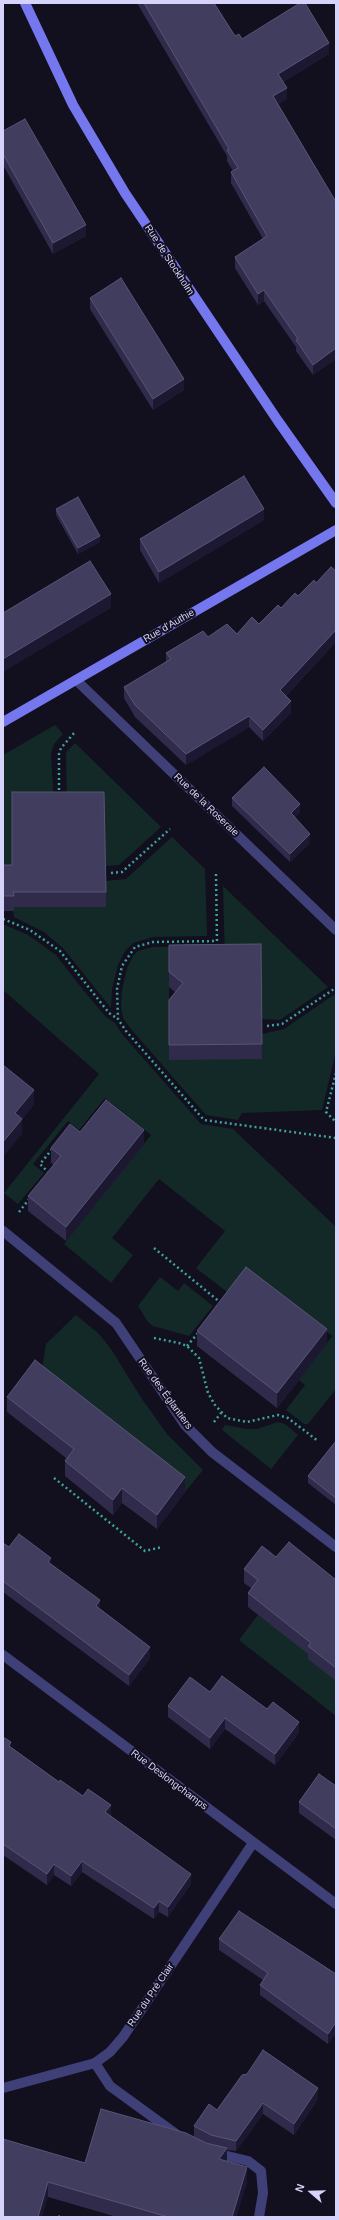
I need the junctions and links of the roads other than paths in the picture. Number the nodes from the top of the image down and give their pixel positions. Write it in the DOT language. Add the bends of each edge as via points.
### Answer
graph roads {
  1 [pos="25,3"];
  2 [pos="336,503"];
  3 [pos="336,530"];
  4 [pos="76,680"];
  5 [pos="3,722"];
  6 [pos="336,930"];
  7 [pos="3,1231"];
  8 [pos="336,1547"];
  9 [pos="3,1655"];
  10 [pos="253,1843"];
  11 [pos="336,1904"];
  12 [pos="95,2064"];
  13 [pos="3,2088"];
  14 [pos="187,2141"];
  15 [pos="204,2149"];
  16 [pos="259,2217"];
  1 -- 2 [label="street, Rue de Stockholm" via="73,105 125,193 246,375"];
  3 -- 4 [label="street, Rue d'Authie"];
  4 -- 5 [label="street, Rue d'Authie"];
  4 -- 6 [label="street, Rue de la Roseraie"];
  7 -- 8 [label="street, Rue des Églantiers" via="116,1323 180,1419 212,1452"];
  9 -- 10 [label="street, Rue Deslongchamps"];
  10 -- 11 [label="street, Rue Deslongchamps"];
  10 -- 12 [label="street, Rue du Pré Clair" via="123,2037"];
  12 -- 13 [label="street, Rue du Pré Clair"];
  12 -- 14 [label="street" via="110,2086"];
  15 -- 16 [label="street" via="248,2161 260,2171 263,2193"];
}
